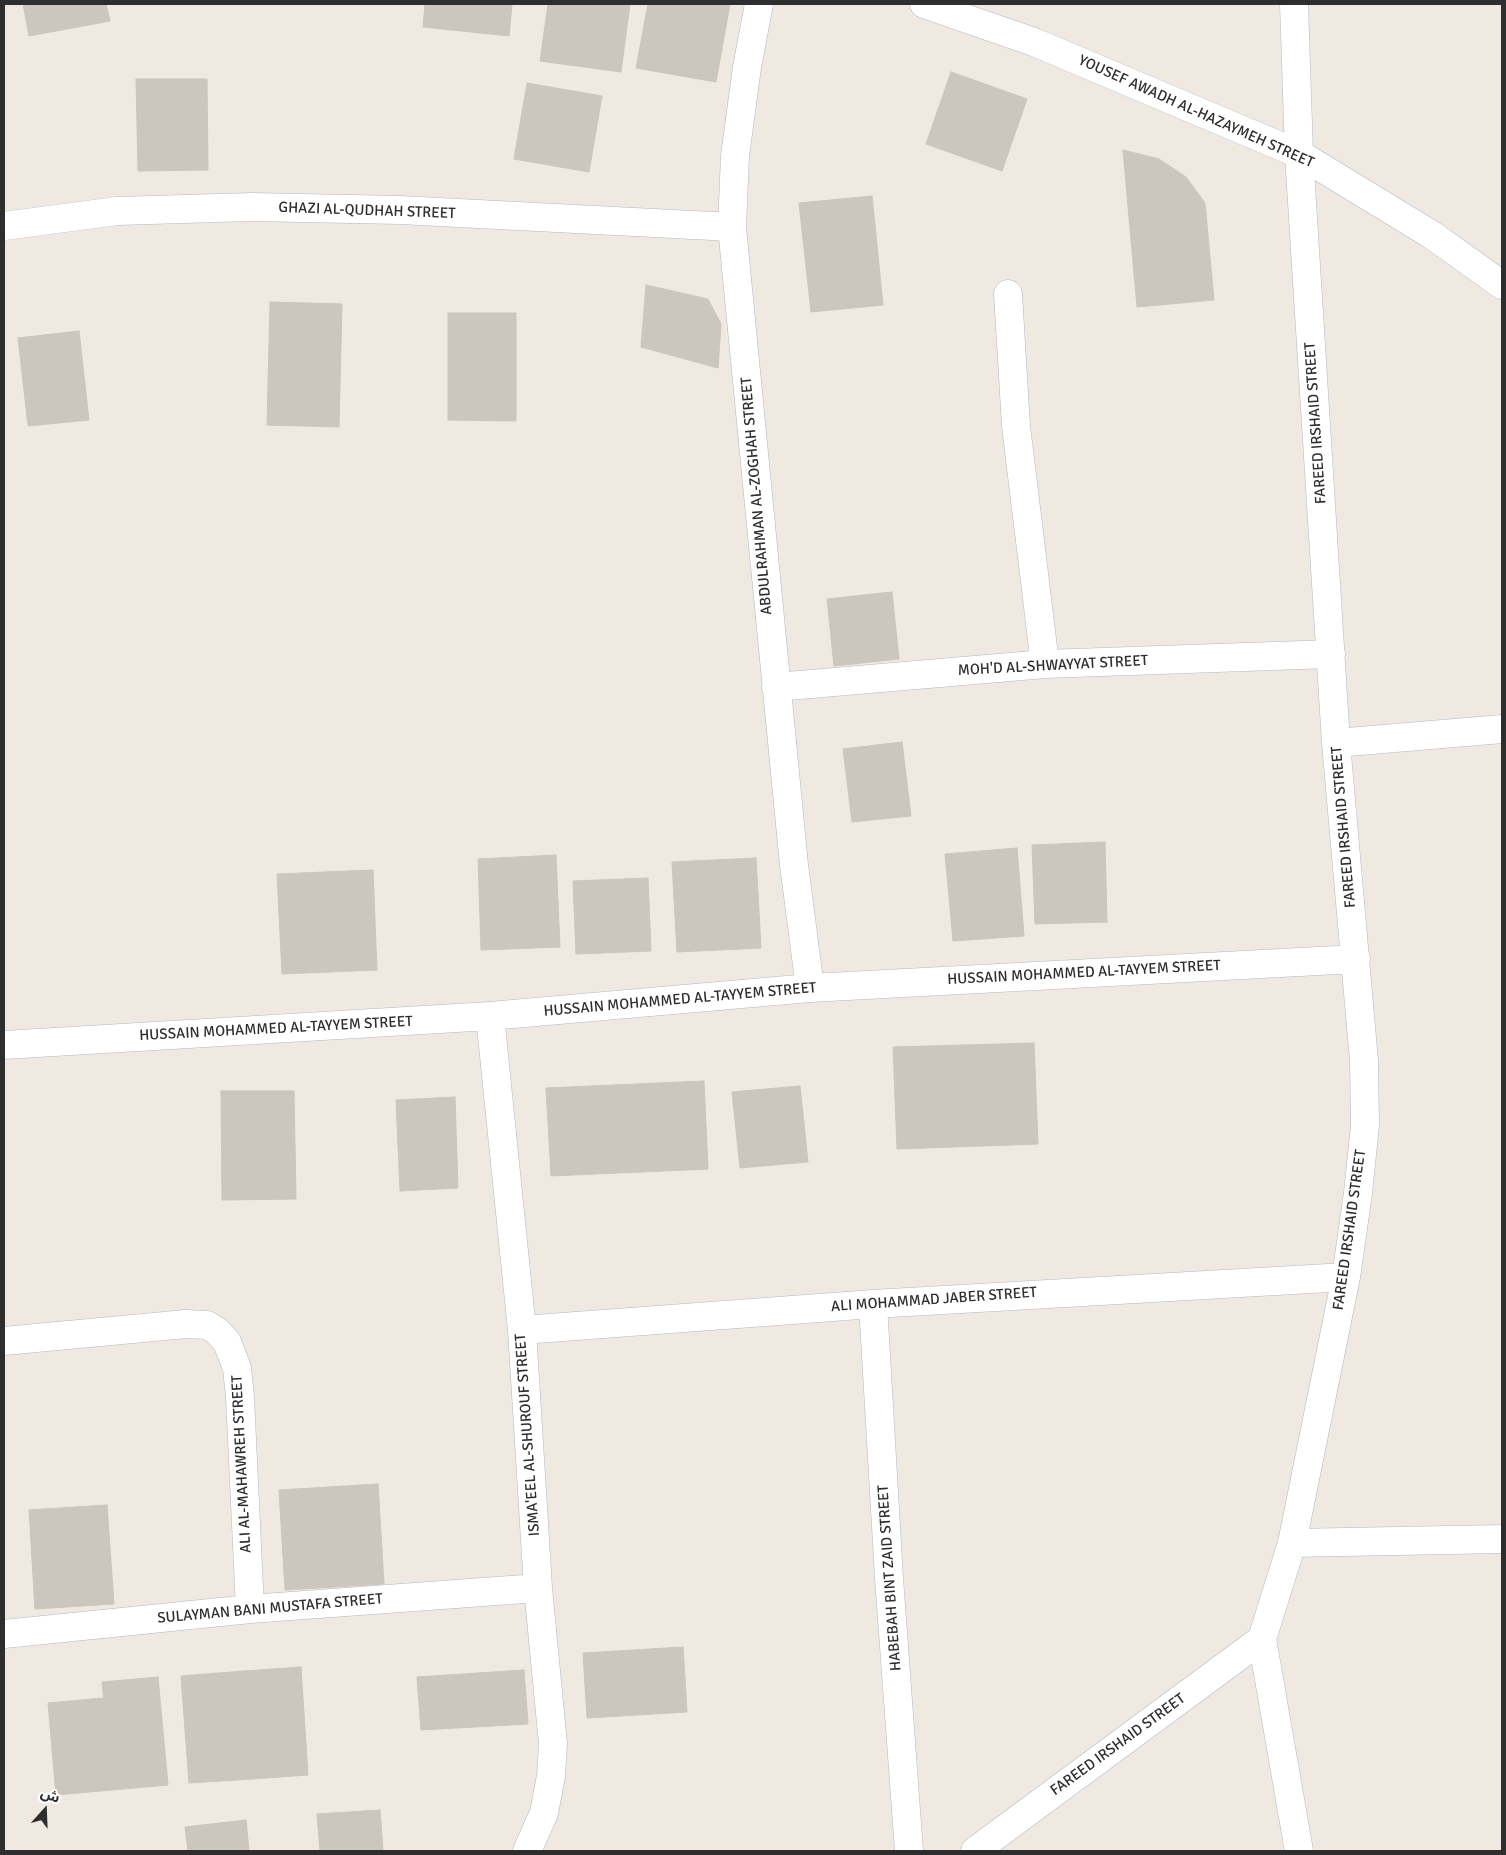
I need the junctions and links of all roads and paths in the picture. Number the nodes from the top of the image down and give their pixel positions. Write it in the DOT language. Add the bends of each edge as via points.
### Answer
graph roads {
  1 [pos="759,4"];
  2 [pos="924,4"];
  3 [pos="1294,4"];
  4 [pos="1299,154"];
  5 [pos="4,226"];
  6 [pos="732,227"];
  7 [pos="1502,285"];
  8 [pos="1008,294"];
  9 [pos="1331,654"];
  10 [pos="1045,664"];
  11 [pos="776,687"];
  12 [pos="1502,729"];
  13 [pos="1336,743"];
  14 [pos="1356,959"];
  15 [pos="810,988"];
  16 [pos="490,1016"];
  17 [pos="4,1045"];
  18 [pos="1346,1277"];
  19 [pos="872,1304"];
  20 [pos="522,1330"];
  21 [pos="4,1341"];
  22 [pos="1502,1539"];
  23 [pos="1292,1543"];
  24 [pos="538,1588"];
  25 [pos="250,1609"];
  26 [pos="4,1634"];
  27 [pos="1262,1639"];
  28 [pos="527,1851"];
  29 [pos="909,1851"];
  30 [pos="975,1851"];
  31 [pos="1298,1851"];
  1 -- 6 [label="street, ABDULRAHMAN AL-ZOGHAH STREET" via="735,156"];
  2 -- 4 [label="street, YOUSEF AWADH AL-HAZAYMEH STREET" via="1034,42"];
  3 -- 4 [label="street, FAREED IRSHAID STREET"];
  4 -- 7 [label="street, YOUSEF AWADH AL-HAZAYMEH STREET" via="1432,235"];
  4 -- 9 [label="street, FAREED IRSHAID STREET"];
  5 -- 6 [label="street, GHAZI AL-QUDHAH STREET" via="118,211 252,207 400,210"];
  6 -- 11 [label="street, ABDULRAHMAN AL-ZOGHAH STREET"];
  8 -- 10 [label="street" via="1016,426"];
  9 -- 10 [label="street, MOH'D AL-SHWAYYAT STREET"];
  9 -- 13 [label="street, FAREED IRSHAID STREET"];
  10 -- 11 [label="street, MOH'D AL-SHWAYYAT STREET"];
  11 -- 15 [label="street, ABDULRAHMAN AL-ZOGHAH STREET"];
  12 -- 13 [label="street"];
  13 -- 14 [label="street, FAREED IRSHAID STREET"];
  14 -- 15 [label="street, HUSSAIN MOHAMMED AL-TAYYEM STREET"];
  14 -- 18 [label="street, FAREED IRSHAID STREET" via="1364,1061 1364,1125"];
  15 -- 16 [label="street, HUSSAIN MOHAMMED AL-TAYYEM STREET"];
  16 -- 17 [label="street, HUSSAIN MOHAMMED AL-TAYYEM STREET"];
  16 -- 20 [label="street, ISMA'EEL AL-SHUROUF STREET"];
  18 -- 19 [label="street, ALI MOHAMMAD JABER STREET"];
  18 -- 23 [label="street, FAREED IRSHAID STREET"];
  19 -- 20 [label="street, ALI MOHAMMAD JABER STREET"];
  19 -- 29 [label="street, HABEBAH BINT ZAID STREET"];
  20 -- 24 [label="street, ISMA'EEL AL-SHUROUF STREET"];
  21 -- 25 [label="street, ALI AL-MAHAWREH STREET" via="186,1324 207,1325 217,1331 227,1342 237,1368"];
  22 -- 23 [label="street"];
  23 -- 27 [label="street, FAREED IRSHAID STREET"];
  24 -- 25 [label="street, SULAYMAN BANI MUSTAFA STREET"];
  24 -- 28 [label="street, ISMA'EEL AL-SHUROUF STREET" via="553,1744 544,1813"];
  25 -- 26 [label="street, SULAYMAN BANI MUSTAFA STREET"];
  27 -- 30 [label="street, FAREED IRSHAID STREET"];
  27 -- 31 [label="street, FAREED IRSHAID STREET"];
}
